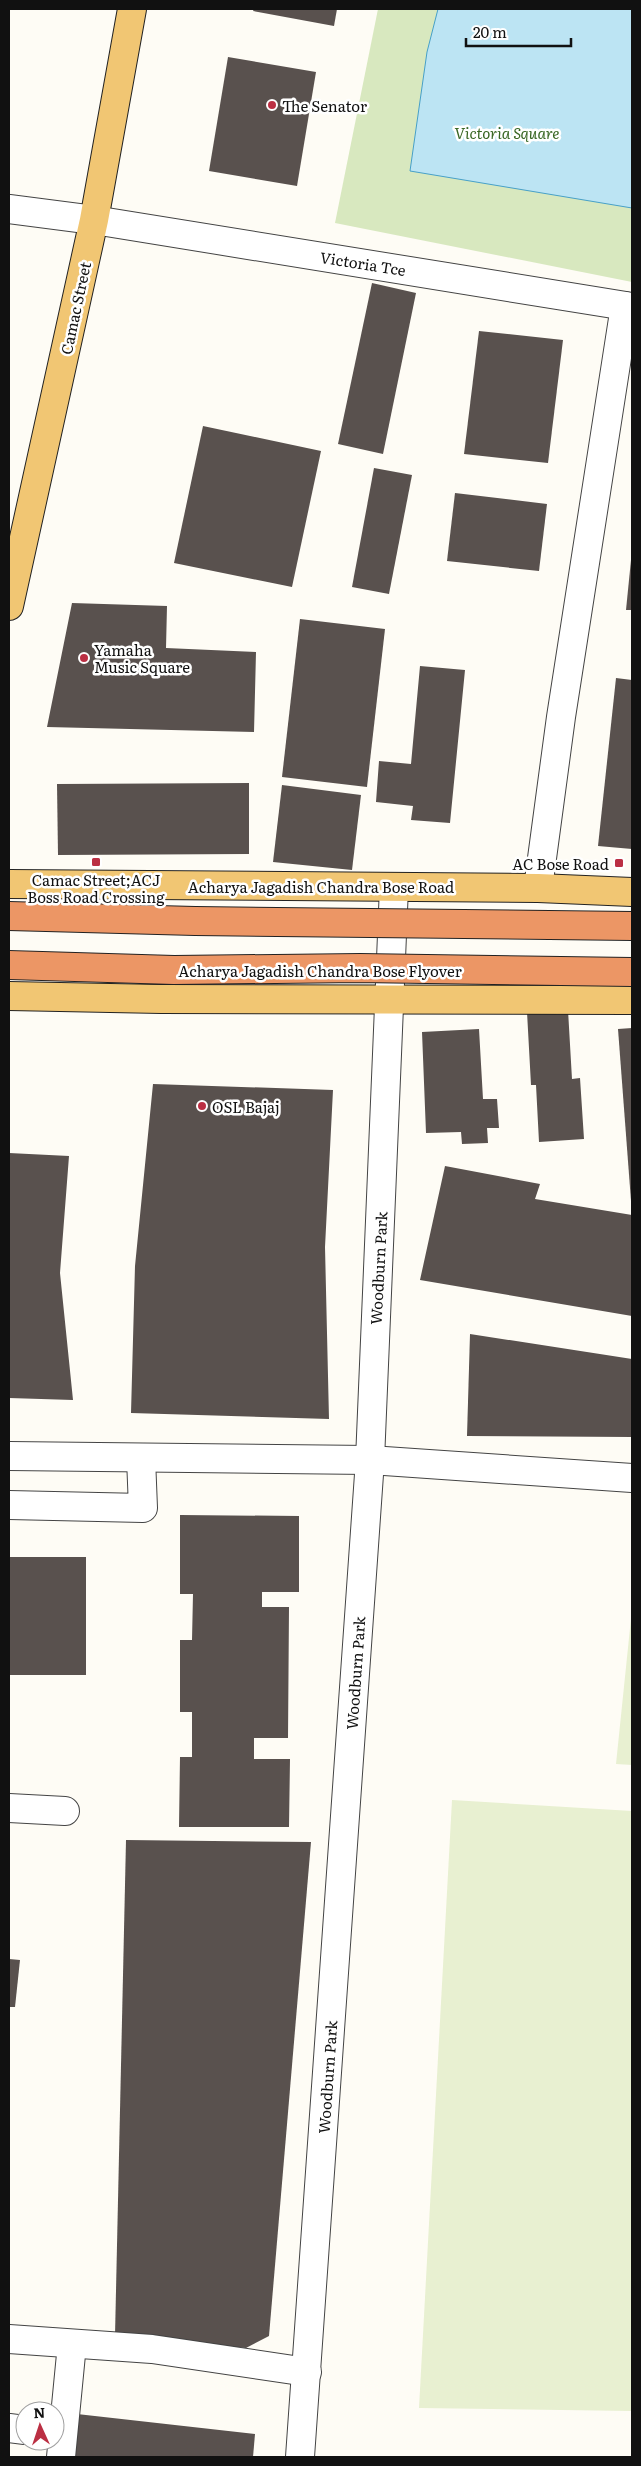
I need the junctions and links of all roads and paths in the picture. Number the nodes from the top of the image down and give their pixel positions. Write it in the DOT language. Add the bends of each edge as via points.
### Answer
graph roads {
  1 [pos="132,9"];
  2 [pos="9,209"];
  3 [pos="94,220"];
  4 [pos="629,306"];
  5 [pos="9,606"];
  6 [pos="9,884"];
  7 [pos="394,887"];
  8 [pos="538,888"];
  9 [pos="632,892"];
  10 [pos="9,916"];
  11 [pos="632,926"];
  12 [pos="9,965"];
  13 [pos="632,972"];
  14 [pos="9,996"];
  15 [pos="390,999"];
  16 [pos="632,1000"];
  17 [pos="9,1456"];
  18 [pos="141,1458"];
  19 [pos="370,1460"];
  20 [pos="632,1478"];
  21 [pos="9,1505"];
  22 [pos="9,1808"];
  23 [pos="65,1811"];
  24 [pos="9,2339"];
  25 [pos="64,2343"];
  26 [pos="307,2372"];
  27 [pos="50,2401"];
  28 [pos="62,2401"];
  29 [pos="300,2457"];
  1 -- 3 [label="main road, Camac Street"];
  2 -- 3 [label="street, Victoria Tce"];
  3 -- 4 [label="street, Victoria Tce"];
  3 -- 5 [label="main road, Camac Street"];
  4 -- 8 [label="street" via="561,717"];
  6 -- 7 [label="main road, Acharya Jagadish Chandra Bose Road"];
  7 -- 8 [label="main road, Acharya Jagadish Chandra Bose Road"];
  7 -- 15 [label="street, Woodburn Park"];
  8 -- 9 [label="main road, Acharya Jagadish Chandra Bose Road"];
  10 -- 11 [label="highway, bridge"];
  12 -- 13 [label="highway, Acharya Jagadish Chandra Bose Flyover, bridge" via="174,970 360,968"];
  14 -- 15 [label="main road"];
  15 -- 16 [label="main road"];
  15 -- 19 [label="street, Woodburn Park"];
  17 -- 18 [label="street"];
  18 -- 19 [label="street"];
  18 -- 21 [label="street" via="143,1508"];
  19 -- 20 [label="street"];
  19 -- 26 [label="street, Woodburn Park"];
  22 -- 23 [label="street"];
  24 -- 25 [label="street"];
  25 -- 26 [label="street" via="152,2349"];
  25 -- 27 [label="street"];
  25 -- 28 [label="street"];
  26 -- 29 [label="street, Woodburn Park"];
}
